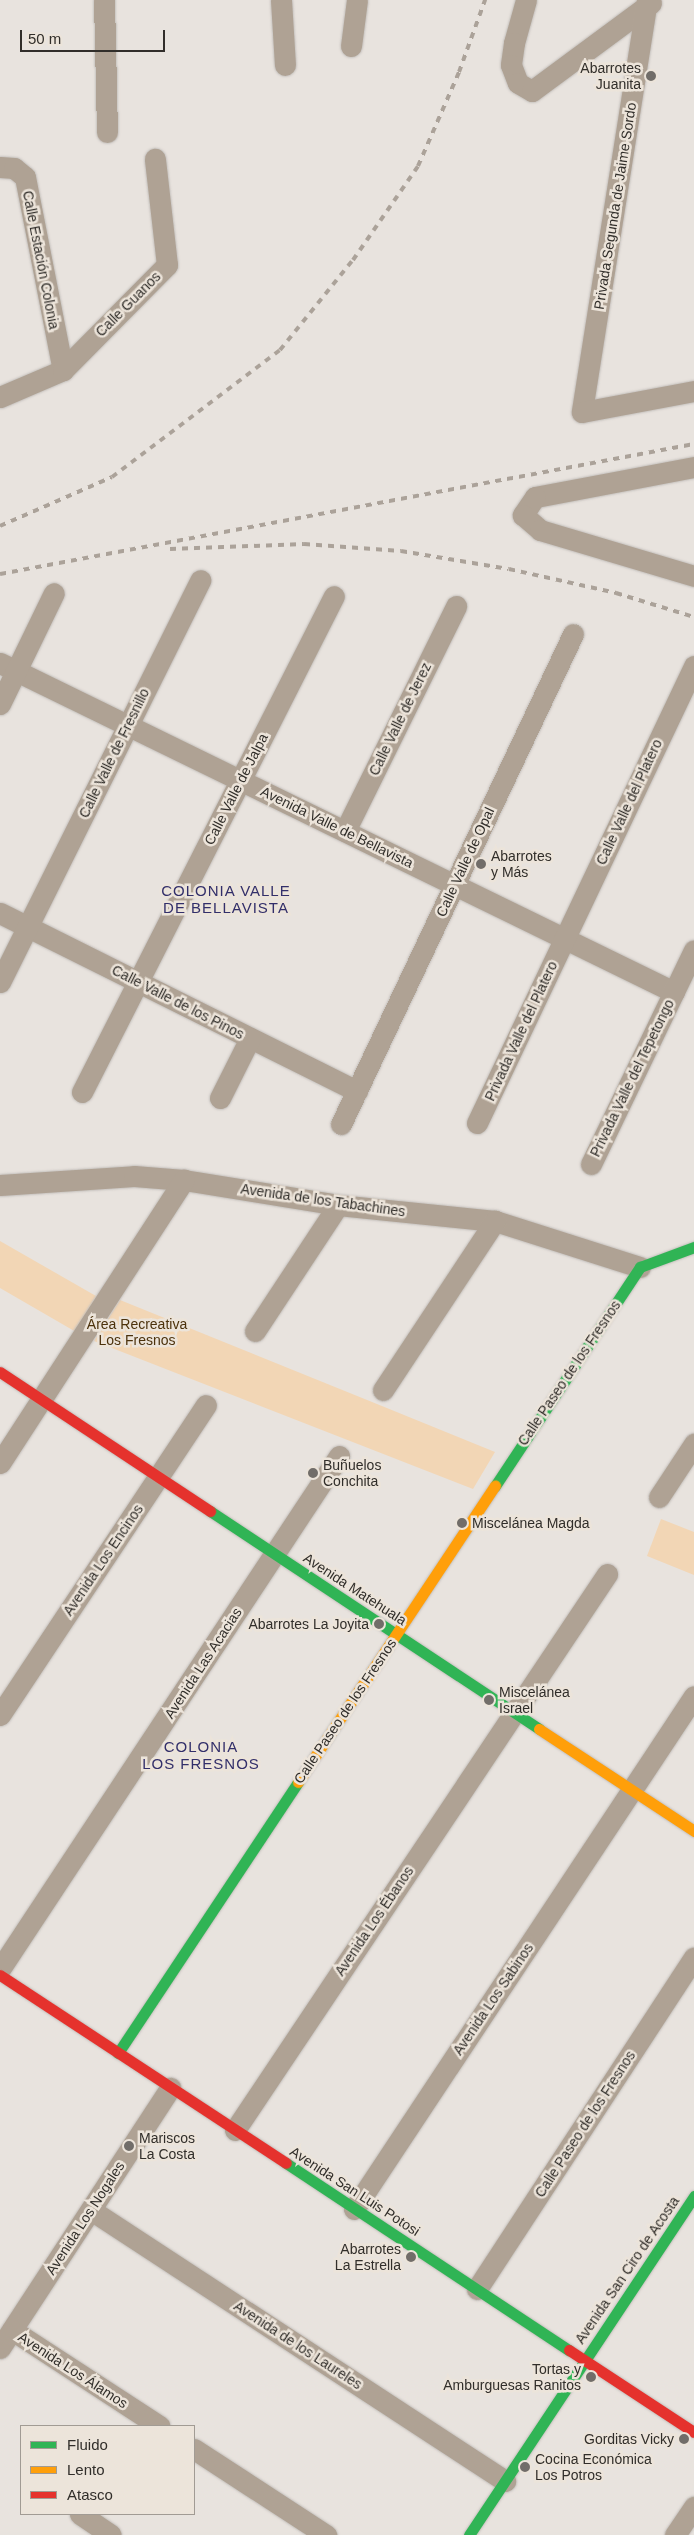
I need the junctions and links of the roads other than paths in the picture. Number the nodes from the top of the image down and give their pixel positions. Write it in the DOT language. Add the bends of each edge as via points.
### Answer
graph roads {
  1 [pos="104,0"];
  2 [pos="280,0"];
  3 [pos="357,0"];
  4 [pos="526,0"];
  5 [pos="650,2"];
  6 [pos="351,46"];
  7 [pos="285,65"];
  8 [pos="107,132"];
  9 [pos="155,159"];
  10 [pos="0,167"];
  11 [pos="63,370"];
  12 [pos="694,392"];
  13 [pos="0,397"];
  14 [pos="694,467"];
  15 [pos="694,576"];
  16 [pos="200,580"];
  17 [pos="54,593"];
  18 [pos="334,596"];
  19 [pos="456,606"];
  20 [pos="573,634"];
  21 [pos="694,666"];
  22 [pos="8,667"];
  23 [pos="0,704"];
  24 [pos="127,725"];
  25 [pos="241,780"];
  26 [pos="345,831"];
  27 [pos="455,884"];
  28 [pos="0,913"];
  29 [pos="28,926"];
  30 [pos="565,938"];
  31 [pos="694,950"];
  32 [pos="0,982"];
  33 [pos="138,982"];
  34 [pos="674,992"];
  35 [pos="250,1038"];
  36 [pos="357,1091"];
  37 [pos="82,1092"];
  38 [pos="220,1098"];
  39 [pos="341,1124"];
  40 [pos="477,1124"];
  41 [pos="590,1164"];
  42 [pos="184,1180"];
  43 [pos="0,1185"];
  44 [pos="338,1205"];
  45 [pos="495,1221"];
  46 [pos="694,1247"];
  47 [pos="640,1267"];
  48 [pos="255,1330"];
  49 [pos="0,1372"];
  50 [pos="384,1390"];
  51 [pos="42,1400"];
  52 [pos="206,1406"];
  53 [pos="694,1444"];
  54 [pos="339,1456"];
  55 [pos="0,1464"];
  56 [pos="158,1477"];
  57 [pos="659,1497"];
  58 [pos="275,1554"];
  59 [pos="607,1574"];
  60 [pos="396,1634"];
  61 [pos="694,1696"];
  62 [pos="514,1713"];
  63 [pos="0,1716"];
  64 [pos="632,1790"];
  65 [pos="694,1831"];
  66 [pos="694,1958"];
  67 [pos="0,1969"];
  68 [pos="0,1976"];
  69 [pos="118,2053"];
  70 [pos="170,2088"];
  71 [pos="234,2130"];
  72 [pos="694,2196"];
  73 [pos="354,2209"];
  74 [pos="91,2210"];
  75 [pos="476,2289"];
  76 [pos="12,2330"];
  77 [pos="0,2348"];
  78 [pos="585,2361"];
  79 [pos="157,2425"];
  80 [pos="694,2432"];
  81 [pos="195,2450"];
  82 [pos="505,2481"];
  83 [pos="694,2507"];
  84 [pos="81,2515"];
  85 [pos="111,2535"];
  86 [pos="326,2535"];
  87 [pos="469,2535"];
  88 [pos="675,2535"];
  1 -- 8 [label="street"];
  2 -- 7 [label="street"];
  3 -- 6 [label="street"];
  4 -- 5 [label="street" via="514,43 512,66 518,83 532,91"];
  5 -- 12 [label="street, Privada Segunda de Jaime Sordo" via="582,412"];
  9 -- 11 [label="street, Calle Guanos" via="167,265"];
  10 -- 11 [label="street, Calle Estación Colonia" via="14,168 25,178"];
  11 -- 13 [label="street, Calle Guanos"];
  14 -- 15 [label="street" via="536,497 523,515 540,530"];
  16 -- 24 [label="street, Calle Valle de Fresnillo"];
  17 -- 22 [label="street"];
  18 -- 25 [label="street, Calle Valle de Jalpa"];
  19 -- 26 [label="street, Calle Valle de Jerez"];
  20 -- 27 [label="street, Calle Valle de Opal"];
  21 -- 30 [label="street, Calle Valle del Platero"];
  22 -- 23 [label="street"];
  22 -- 24 [label="street, Avenida Valle de Bellavista"];
  24 -- 25 [label="street, Avenida Valle de Bellavista"];
  24 -- 29 [label="street, Calle Valle de Fresnillo"];
  25 -- 26 [label="street, Avenida Valle de Bellavista"];
  25 -- 33 [label="street, Calle Valle de Jalpa"];
  26 -- 27 [label="street, Avenida Valle de Bellavista"];
  27 -- 30 [label="street, Avenida Valle de Bellavista"];
  27 -- 36 [label="street, Calle Valle de Opal"];
  28 -- 29 [label="street, Calle Valle de los Pinos"];
  29 -- 32 [label="street, Calle Valle de Fresnillo"];
  29 -- 33 [label="street, Calle Valle de los Pinos"];
  30 -- 34 [label="street, Avenida Valle de Bellavista"];
  30 -- 40 [label="street, Privada Valle del Platero"];
  31 -- 34 [label="street, Privada Valle del Tepetongo"];
  33 -- 35 [label="street, Calle Valle de los Pinos"];
  33 -- 37 [label="street, Calle Valle de Jalpa"];
  34 -- 41 [label="street, Privada Valle del Tepetongo"];
  35 -- 36 [label="street, Calle Valle de los Pinos"];
  35 -- 38 [label="street"];
  36 -- 39 [label="street, Calle Valle de Opal"];
  42 -- 43 [label="street, Avenida de los Tabachines" via="134,1176"];
  42 -- 44 [label="street, Avenida de los Tabachines"];
  42 -- 51 [label="street"];
  44 -- 45 [label="street, Avenida de los Tabachines"];
  44 -- 48 [label="street"];
  45 -- 47 [label="street, Avenida de los Tabachines"];
  45 -- 50 [label="street"];
  46 -- 47 [label="street"];
  47 -- 60 [label="street, Calle Paseo de los Fresnos"];
  49 -- 51 [label="street, Avenida Matehuala"];
  51 -- 55 [label="street"];
  51 -- 56 [label="street, Avenida Matehuala"];
  52 -- 56 [label="street, Avenida Los Encinos"];
  53 -- 57 [label="street"];
  54 -- 58 [label="street, Avenida Las Acacias"];
  56 -- 58 [label="street, Avenida Matehuala"];
  56 -- 63 [label="street, Avenida Los Encinos"];
  58 -- 60 [label="street, Avenida Matehuala"];
  58 -- 67 [label="street, Avenida Las Acacias"];
  59 -- 62 [label="street, Avenida Los Ébanos"];
  60 -- 62 [label="street, Avenida Matehuala"];
  60 -- 69 [label="street, Calle Paseo de los Fresnos"];
  61 -- 64 [label="street, Avenida Los Sabinos"];
  62 -- 64 [label="street, Avenida Matehuala"];
  62 -- 71 [label="street, Avenida Los Ébanos"];
  64 -- 65 [label="street, Avenida Matehuala"];
  64 -- 73 [label="street, Avenida Los Sabinos"];
  66 -- 75 [label="street, Calle Paseo de los Fresnos"];
  68 -- 69 [label="street, Avenida San Luis Potosi"];
  69 -- 70 [label="street, Avenida San Luis Potosi"];
  70 -- 71 [label="street, Avenida San Luis Potosi"];
  70 -- 74 [label="street, Avenida Los Nogales"];
  71 -- 73 [label="street, Avenida San Luis Potosi"];
  72 -- 78 [label="street, Avenida San Ciro de Acosta"];
  73 -- 75 [label="street, Avenida San Luis Potosi"];
  74 -- 76 [label="street, Avenida Los Nogales"];
  74 -- 82 [label="street, Avenida de los Laureles"];
  75 -- 78 [label="street, Avenida San Luis Potosi"];
  76 -- 77 [label="street, Avenida Los Nogales"];
  76 -- 79 [label="street, Avenida Los Álamos"];
  78 -- 80 [label="street, Avenida San Luis Potosi"];
  78 -- 82 [label="street, Avenida San Ciro de Acosta"];
  81 -- 86 [label="street"];
  82 -- 87 [label="street, Avenida San Ciro de Acosta"];
  83 -- 88 [label="street"];
  84 -- 85 [label="street"];
}
